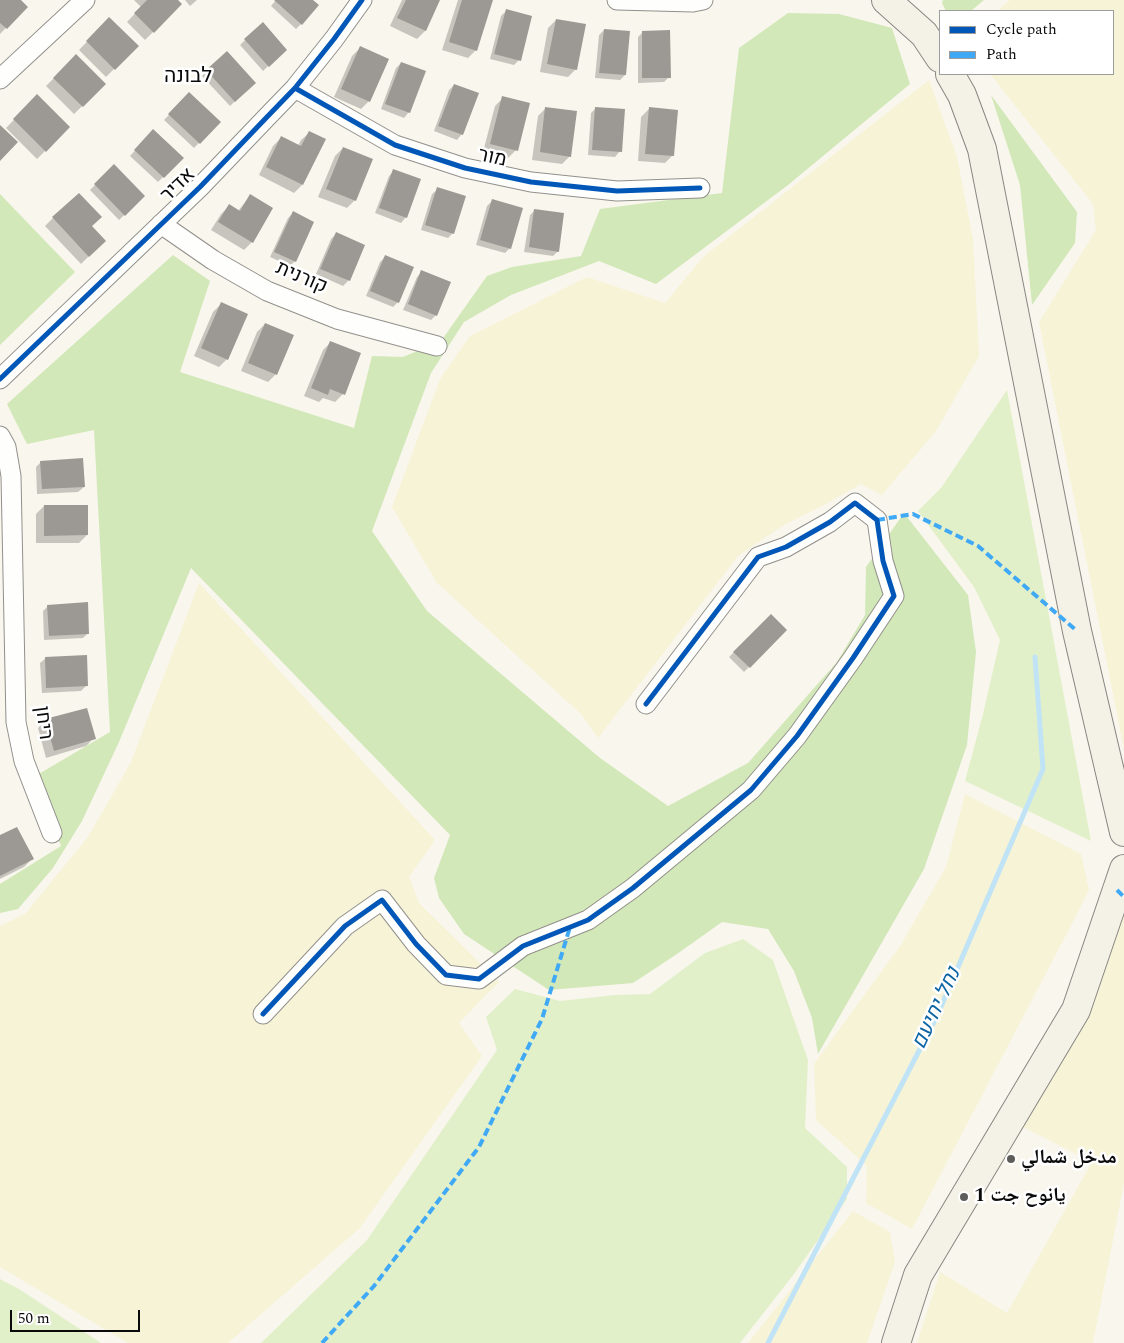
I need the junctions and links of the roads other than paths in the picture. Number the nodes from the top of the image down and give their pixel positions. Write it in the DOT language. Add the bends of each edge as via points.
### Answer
graph roads {
  1 [pos="86,0"];
  2 [pos="362,0"];
  3 [pos="617,0"];
  4 [pos="703,0"];
  5 [pos="886,0"];
  6 [pos="904,0"];
  7 [pos="924,34"];
  8 [pos="939,56"];
  9 [pos="951,75"];
  10 [pos="0,79"];
  11 [pos="295,88"];
  12 [pos="700,188"];
  13 [pos="162,224"];
  14 [pos="437,346"];
  15 [pos="0,379"];
  16 [pos="0,436"];
  17 [pos="646,704"];
  18 [pos="1124,832"];
  19 [pos="52,833"];
  20 [pos="1124,869"];
  21 [pos="263,1014"];
  22 [pos="896,1343"];
  1 -- 10 [label="street"];
  2 -- 11 [label="street, אדיר"];
  3 -- 4 [label="street"];
  5 -- 7 [label="main road"];
  6 -- 7 [label="main road"];
  7 -- 8 [label="main road"];
  9 -- 18 [label="main road" via="962,95 982,149 1077,631"];
  11 -- 12 [label="street, מור" via="395,145 465,168 531,182 617,191"];
  11 -- 13 [label="street, אדיר"];
  13 -- 14 [label="street, קורנית" via="213,260 268,291 337,319"];
  13 -- 15 [label="street, אדיר"];
  16 -- 19 [label="street, ריחן" via="6,447 11,476 16,722 24,761"];
  17 -- 21 [label="street" via="758,557 808,535 856,503 877,520 883,561 894,596 853,658 797,736 751,790 633,888 588,920 523,946 479,979 446,974 416,944 382,900 346,926"];
  20 -- 22 [label="main road" via="1076,1010 918,1275"];
}
